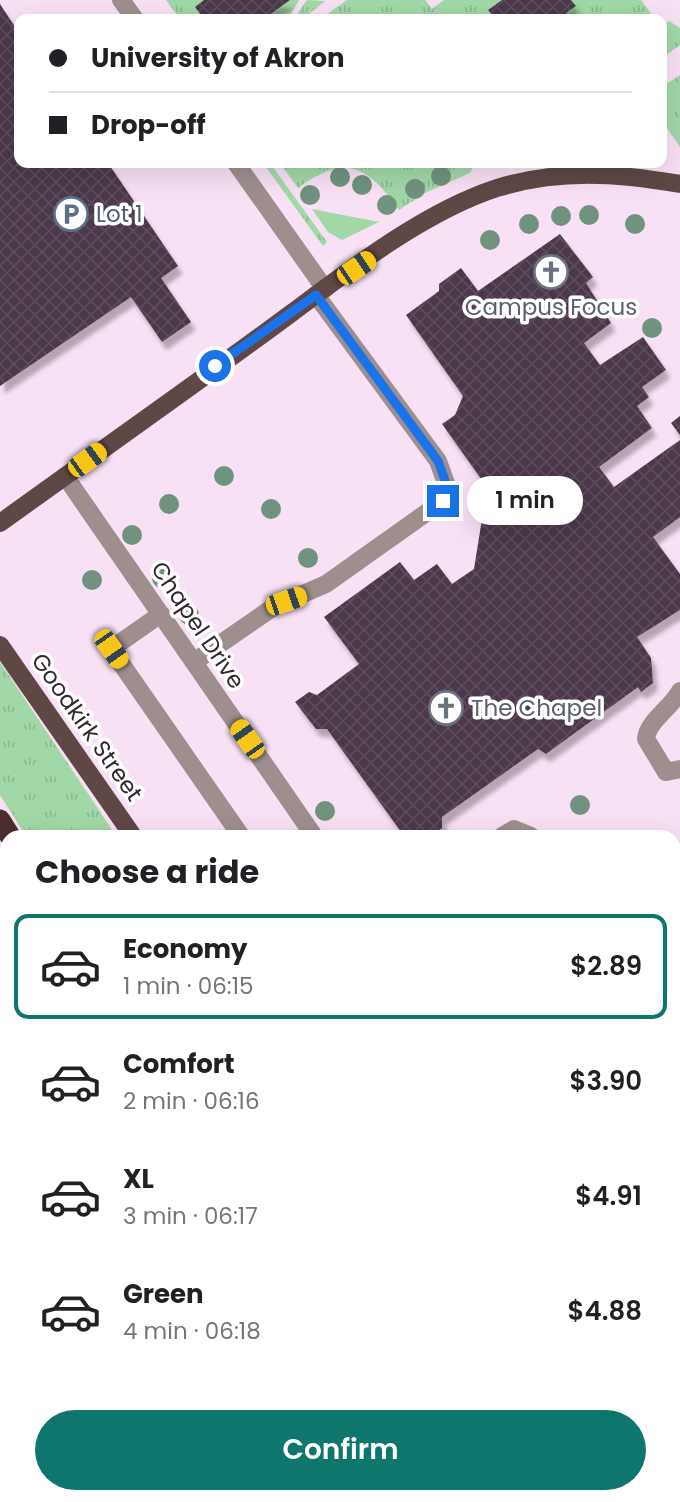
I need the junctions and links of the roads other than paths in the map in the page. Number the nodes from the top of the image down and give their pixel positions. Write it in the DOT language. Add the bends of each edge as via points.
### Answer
graph roads {
  1 [pos="239,168"];
  2 [pos="680,184"];
  3 [pos="321,292"];
  4 [pos="65,476"];
  5 [pos="0,523"];
  6 [pos="161,614"];
  7 [pos="0,645"];
  8 [pos="194,662"];
  9 [pos="680,691"];
  10 [pos="678,771"];
  11 [pos="129,830"];
  12 [pos="238,830"];
  13 [pos="306,830"];
  1 -- 3 [label="street"];
  2 -- 3 [label="main road" via="579,173 495,189 424,222"];
  3 -- 4 [label="main road"];
  3 -- 8 [label="street" via="438,461 447,486 443,501 326,584 275,606"];
  4 -- 5 [label="main road"];
  4 -- 6 [label="street, Chapel Drive"];
  6 -- 8 [label="street, Chapel Drive"];
  6 -- 12 [label="street" via="111,649"];
  7 -- 11 [label="main road, Goodkirk Street"];
  8 -- 13 [label="street, Chapel Drive"];
  9 -- 10 [label="street" via="646,733 662,769"];
}
